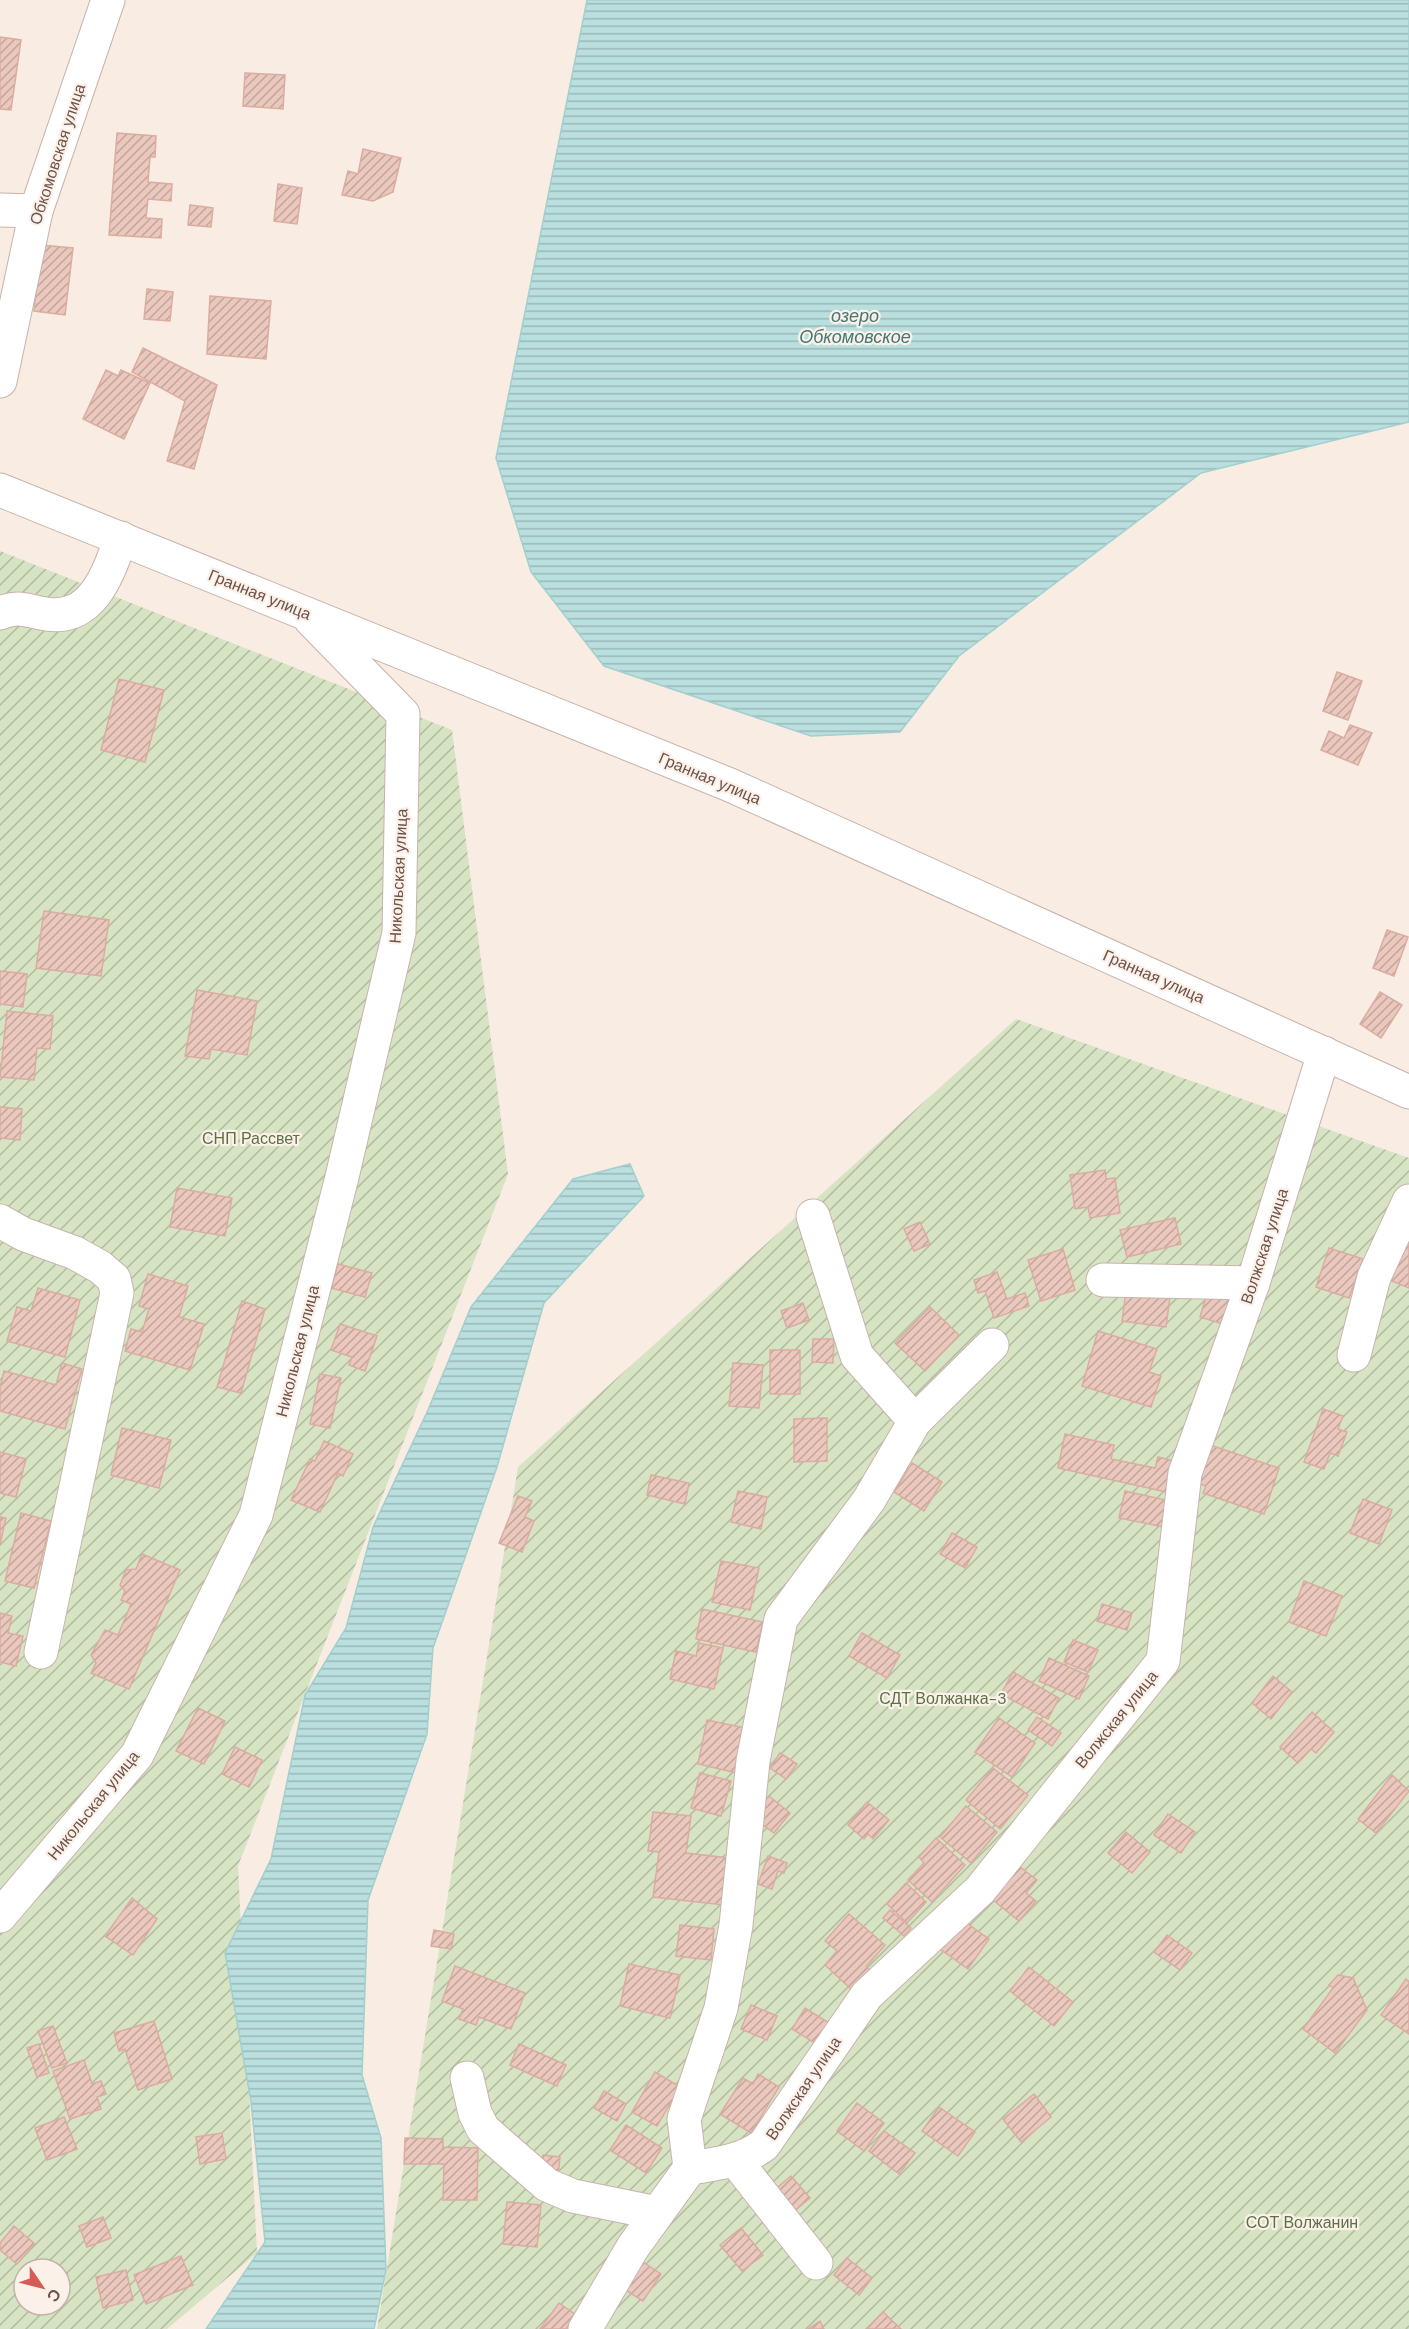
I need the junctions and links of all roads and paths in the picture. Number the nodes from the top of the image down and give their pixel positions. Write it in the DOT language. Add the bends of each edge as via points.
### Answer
graph roads {
  1 [pos="108,0"];
  2 [pos="0,210"];
  3 [pos="36,211"];
  4 [pos="0,381"];
  5 [pos="0,490"];
  6 [pos="121,538"];
  7 [pos="301,610"];
  8 [pos="0,613"];
  9 [pos="1324,1053"];
  10 [pos="1409,1092"];
  11 [pos="1409,1201"];
  12 [pos="813,1216"];
  13 [pos="0,1221"];
  14 [pos="1103,1280"];
  15 [pos="1253,1283"];
  16 [pos="993,1345"];
  17 [pos="1354,1355"];
  18 [pos="915,1421"];
  19 [pos="41,1652"];
  20 [pos="0,1916"];
  21 [pos="467,2078"];
  22 [pos="736,2161"];
  23 [pos="690,2168"];
  24 [pos="657,2213"];
  25 [pos="816,2263"];
  26 [pos="585,2329"];
  1 -- 3 [label="street, Обкомовская улица"];
  2 -- 3 [label="street"];
  3 -- 4 [label="street, Обкомовская улица"];
  5 -- 6 [label="street, Гранная улица"];
  6 -- 7 [label="street, Гранная улица"];
  6 -- 8 [label="street" via="106,580 92,600 72,613 48,614 16,607"];
  7 -- 9 [label="street, Гранная улица" via="730,785"];
  7 -- 20 [label="street, Никольская улица" via="404,714 399,933 256,1515 136,1755"];
  9 -- 10 [label="street, Гранная улица"];
  9 -- 15 [label="street, Волжская улица"];
  11 -- 17 [label="street" via="1374,1277"];
  12 -- 18 [label="street" via="857,1356"];
  13 -- 19 [label="street" via="100,1267 114,1279 117,1293"];
  14 -- 15 [label="street"];
  15 -- 22 [label="street, Волжская улица" via="1185,1473 1163,1661 980,1890 867,1995 764,2145"];
  16 -- 18 [label="street"];
  18 -- 23 [label="street" via="868,1500 781,1619 753,1761 736,1925 721,2008 684,2119"];
  21 -- 24 [label="street" via="475,2113 483,2128 548,2185 573,2196"];
  22 -- 23 [label="street, Волжская улица"];
  22 -- 25 [label="street"];
  23 -- 24 [label="street"];
  24 -- 26 [label="street"];
}
